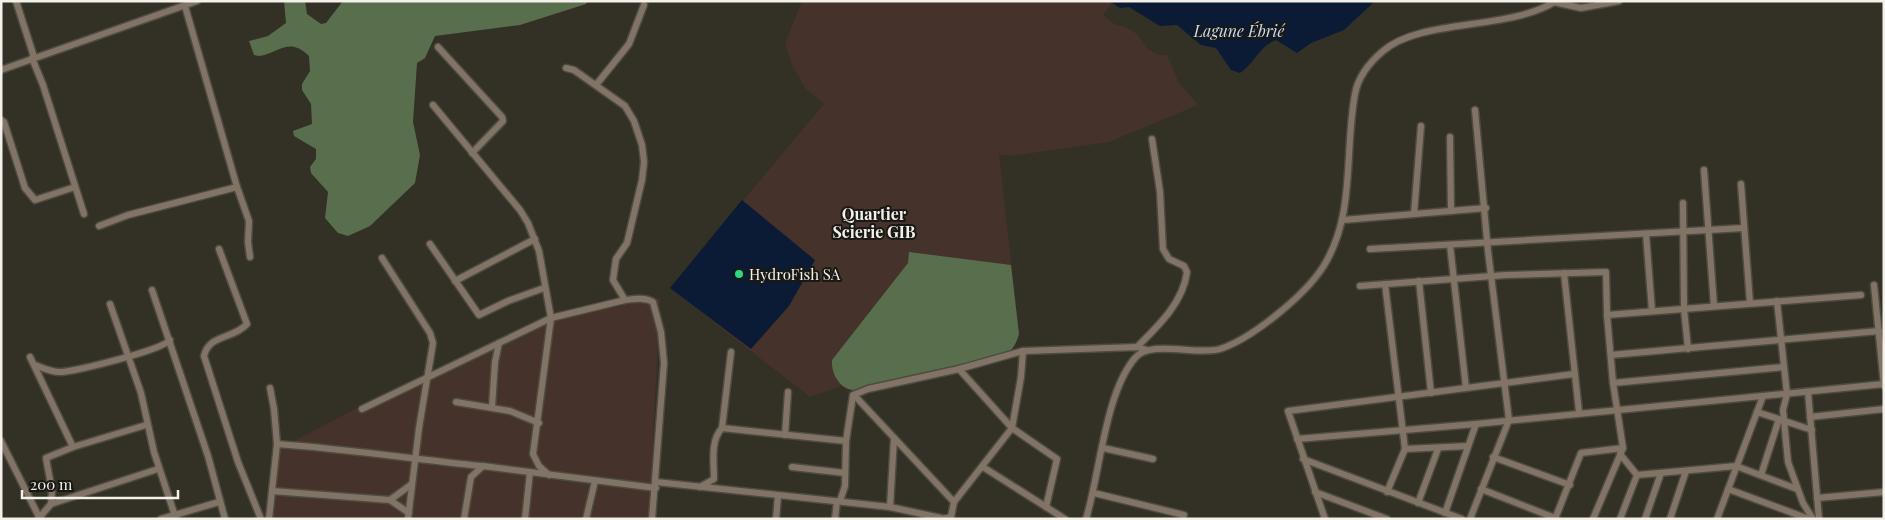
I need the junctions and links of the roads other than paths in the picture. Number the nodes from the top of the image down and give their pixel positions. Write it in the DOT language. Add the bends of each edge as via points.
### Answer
graph roads {
  1 [pos="16,1"];
  2 [pos="197,1"];
  3 [pos="1619,1"];
  4 [pos="1555,2"];
  5 [pos="644,4"];
  6 [pos="185,6"];
  7 [pos="438,47"];
  8 [pos="33,58"];
  9 [pos="566,68"];
  10 [pos="1,70"];
  11 [pos="596,85"];
  12 [pos="433,105"];
  13 [pos="1474,110"];
  14 [pos="1,120"];
  15 [pos="1421,126"];
  16 [pos="1450,137"];
  17 [pos="1152,139"];
  18 [pos="472,153"];
  19 [pos="1704,170"];
  20 [pos="1741,184"];
  21 [pos="75,187"];
  22 [pos="238,187"];
  23 [pos="1683,203"];
  24 [pos="1486,208"];
  25 [pos="1451,211"];
  26 [pos="84,214"];
  27 [pos="1414,214"];
  28 [pos="1343,220"];
  29 [pos="99,226"];
  30 [pos="1744,228"];
  31 [pos="1708,230"];
  32 [pos="1683,232"];
  33 [pos="1646,234"];
  34 [pos="535,239"];
  35 [pos="1487,243"];
  36 [pos="430,244"];
  37 [pos="1450,245"];
  38 [pos="219,249"];
  39 [pos="1370,249"];
  40 [pos="250,256"];
  41 [pos="382,258"];
  42 [pos="1564,273"];
  43 [pos="1493,276"];
  44 [pos="1454,279"];
  45 [pos="455,281"];
  46 [pos="1419,282"];
  47 [pos="1385,284"];
  48 [pos="1874,285"];
  49 [pos="1360,286"];
  50 [pos="544,288"];
  51 [pos="152,290"];
  52 [pos="1861,295"];
  53 [pos="625,300"];
  54 [pos="1777,300"];
  55 [pos="1750,303"];
  56 [pos="110,304"];
  57 [pos="1714,306"];
  58 [pos="1684,308"];
  59 [pos="1652,312"];
  60 [pos="1607,315"];
  61 [pos="550,318"];
  62 [pos="1879,331"];
  63 [pos="170,340"];
  64 [pos="1781,341"];
  65 [pos="499,343"];
  66 [pos="1137,347"];
  67 [pos="1688,349"];
  68 [pos="1147,350"];
  69 [pos="1023,351"];
  70 [pos="731,352"];
  71 [pos="1611,355"];
  72 [pos="30,357"];
  73 [pos="127,357"];
  74 [pos="35,366"];
  75 [pos="1784,367"];
  76 [pos="959,369"];
  77 [pos="1574,374"];
  78 [pos="428,375"];
  79 [pos="1504,383"];
  80 [pos="1613,383"];
  81 [pos="1884,385"];
  82 [pos="270,388"];
  83 [pos="1466,388"];
  84 [pos="788,392"];
  85 [pos="1808,392"];
  86 [pos="1431,393"];
  87 [pos="1787,394"];
  88 [pos="856,396"];
  89 [pos="1763,396"];
  90 [pos="1398,397"];
  91 [pos="456,402"];
  92 [pos="492,407"];
  93 [pos="362,408"];
  94 [pos="1884,409"];
  95 [pos="1616,410"];
  96 [pos="1579,412"];
  97 [pos="1757,412"];
  98 [pos="1810,417"];
  99 [pos="1509,420"];
  100 [pos="1781,420"];
  101 [pos="539,423"];
  102 [pos="1476,424"];
  103 [pos="146,425"];
  104 [pos="722,428"];
  105 [pos="1012,428"];
  106 [pos="1404,429"];
  107 [pos="1812,430"];
  108 [pos="785,435"];
  109 [pos="894,438"];
  110 [pos="1297,439"];
  111 [pos="1,441"];
  112 [pos="846,441"];
  113 [pos="278,444"];
  114 [pos="1468,446"];
  115 [pos="73,447"];
  116 [pos="1103,448"];
  117 [pos="1405,449"];
  118 [pos="1438,449"];
  119 [pos="1621,451"];
  120 [pos="1493,457"];
  121 [pos="1153,459"];
  122 [pos="1303,459"];
  123 [pos="415,460"];
  124 [pos="483,466"];
  125 [pos="1736,466"];
  126 [pos="792,467"];
  127 [pos="983,467"];
  128 [pos="158,469"];
  129 [pos="1686,470"];
  130 [pos="530,472"];
  131 [pos="845,473"];
  132 [pos="1661,473"];
  133 [pos="549,475"];
  134 [pos="1637,475"];
  135 [pos="1761,475"];
  136 [pos="595,481"];
  137 [pos="412,484"];
  138 [pos="656,485"];
  139 [pos="1570,485"];
  140 [pos="696,488"];
  141 [pos="1481,489"];
  142 [pos="1728,489"];
  143 [pos="1797,489"];
  144 [pos="272,491"];
  145 [pos="1094,492"];
  146 [pos="1315,492"];
  147 [pos="1386,492"];
  148 [pos="1884,492"];
  149 [pos="778,496"];
  150 [pos="1817,498"];
  151 [pos="390,500"];
  152 [pos="839,501"];
  153 [pos="219,502"];
  154 [pos="954,502"];
  155 [pos="1418,503"];
  156 [pos="51,504"];
  157 [pos="890,507"];
  158 [pos="1046,507"];
  159 [pos="1445,513"];
  160 [pos="175,516"];
  161 [pos="408,516"];
  162 [pos="1184,516"];
  163 [pos="951,517"];
  164 [pos="40,518"];
  165 [pos="941,518"];
  166 [pos="1555,518"];
  167 [pos="1596,518"];
  168 [pos="161,519"];
  169 [pos="225,519"];
  170 [pos="261,519"];
  171 [pos="269,519"];
  172 [pos="464,519"];
  173 [pos="525,519"];
  174 [pos="586,519"];
  175 [pos="652,519"];
  176 [pos="776,519"];
  177 [pos="835,519"];
  178 [pos="960,519"];
  179 [pos="1064,519"];
  180 [pos="1086,519"];
  181 [pos="1325,519"];
  182 [pos="1387,519"];
  183 [pos="1462,519"];
  184 [pos="1470,519"];
  185 [pos="1620,519"];
  186 [pos="1645,519"];
  187 [pos="1670,519"];
  188 [pos="1717,519"];
  189 [pos="1809,519"];
  190 [pos="1813,519"];
  191 [pos="1819,519"];
  1 -- 8 [label="street"];
  2 -- 6 [label="street"];
  3 -- 4 [label="street" via="1580,8"];
  4 -- 28 [label="street" via="1517,17 1422,34 1385,49 1372,62 1355,93"];
  5 -- 11 [label="street" via="629,44"];
  6 -- 8 [label="street"];
  6 -- 22 [label="street"];
  7 -- 18 [label="street" via="502,117 503,121"];
  8 -- 10 [label="street"];
  8 -- 21 [label="street"];
  9 -- 11 [label="street"];
  11 -- 53 [label="street" via="625,106 634,121 644,162 626,243 616,259 613,280"];
  12 -- 18 [label="street"];
  13 -- 24 [label="street"];
  14 -- 21 [label="street" via="30,195 36,200"];
  15 -- 27 [label="street"];
  16 -- 25 [label="street"];
  17 -- 66 [label="street" via="1160,192 1163,248 1169,258 1184,266 1187,272 1180,294 1166,318"];
  18 -- 34 [label="street" via="520,210"];
  19 -- 31 [label="street"];
  20 -- 30 [label="street"];
  21 -- 26 [label="street"];
  22 -- 29 [label="street" via="128,215"];
  22 -- 40 [label="street" via="249,221"];
  23 -- 32 [label="street"];
  24 -- 25 [label="street"];
  24 -- 35 [label="street"];
  25 -- 27 [label="street"];
  27 -- 28 [label="street"];
  28 -- 68 [label="street" via="1334,248 1308,287 1240,340 1219,349 1194,352"];
  30 -- 31 [label="street"];
  30 -- 55 [label="street"];
  31 -- 32 [label="street"];
  31 -- 57 [label="street"];
  32 -- 33 [label="street"];
  32 -- 58 [label="street"];
  33 -- 35 [label="street"];
  33 -- 59 [label="street"];
  34 -- 45 [label="street"];
  34 -- 50 [label="street"];
  35 -- 37 [label="street"];
  35 -- 43 [label="street"];
  36 -- 45 [label="street"];
  37 -- 39 [label="street"];
  37 -- 44 [label="street"];
  38 -- 170 [label="street" via="247,324 212,342 204,356 238,462"];
  41 -- 78 [label="street" via="430,333 433,343"];
  42 -- 43 [label="street"];
  42 -- 60 [label="street" via="1606,272"];
  42 -- 77 [label="street"];
  43 -- 44 [label="street"];
  43 -- 79 [label="street"];
  44 -- 46 [label="street"];
  44 -- 83 [label="street"];
  45 -- 50 [label="street" via="479,315"];
  46 -- 47 [label="street"];
  46 -- 86 [label="street"];
  47 -- 49 [label="street"];
  47 -- 90 [label="street"];
  48 -- 62 [label="street"];
  50 -- 61 [label="street"];
  51 -- 63 [label="street"];
  52 -- 54 [label="street"];
  53 -- 61 [label="street"];
  53 -- 138 [label="street" via="648,299 653,302 661,332 664,363"];
  54 -- 55 [label="street"];
  54 -- 64 [label="street"];
  55 -- 57 [label="street"];
  56 -- 73 [label="street"];
  57 -- 58 [label="street"];
  58 -- 59 [label="street"];
  58 -- 67 [label="street"];
  59 -- 60 [label="street"];
  60 -- 71 [label="street"];
  61 -- 65 [label="street"];
  61 -- 101 [label="street"];
  62 -- 64 [label="street"];
  62 -- 81 [label="street"];
  63 -- 73 [label="street" via="162,346"];
  63 -- 153 [label="street" via="211,465"];
  64 -- 67 [label="street"];
  64 -- 75 [label="street"];
  65 -- 78 [label="street"];
  65 -- 92 [label="street"];
  66 -- 68 [label="street"];
  66 -- 69 [label="street"];
  67 -- 71 [label="street"];
  68 -- 116 [label="street" via="1136,356 1118,390"];
  69 -- 76 [label="street"];
  69 -- 105 [label="street"];
  70 -- 104 [label="street"];
  71 -- 80 [label="street"];
  72 -- 74 [label="street"];
  73 -- 74 [label="street" via="60,372"];
  73 -- 103 [label="street" via="141,393"];
  74 -- 115 [label="street"];
  75 -- 80 [label="street"];
  75 -- 87 [label="street"];
  76 -- 88 [label="street" via="868,389"];
  76 -- 105 [label="street"];
  77 -- 79 [label="street"];
  77 -- 96 [label="street"];
  78 -- 93 [label="street"];
  78 -- 123 [label="street"];
  79 -- 83 [label="street"];
  79 -- 99 [label="street"];
  80 -- 95 [label="street"];
  81 -- 85 [label="street"];
  82 -- 113 [label="street"];
  83 -- 86 [label="street"];
  84 -- 108 [label="street"];
  85 -- 87 [label="street"];
  85 -- 98 [label="street"];
  86 -- 90 [label="street"];
  87 -- 89 [label="street"];
  87 -- 100 [label="street"];
  88 -- 109 [label="street"];
  88 -- 112 [label="street" via="853,395"];
  89 -- 95 [label="street"];
  89 -- 97 [label="street"];
  90 -- 106 [label="street"];
  90 -- 110 [label="street" via="1288,411"];
  91 -- 92 [label="street"];
  92 -- 101 [label="street"];
  94 -- 98 [label="street"];
  95 -- 96 [label="street"];
  95 -- 119 [label="street"];
  96 -- 99 [label="street"];
  97 -- 100 [label="street"];
  97 -- 125 [label="street"];
  98 -- 107 [label="street"];
  99 -- 102 [label="street"];
  99 -- 120 [label="street"];
  100 -- 107 [label="street"];
  100 -- 135 [label="street"];
  100 -- 143 [label="street" via="1788,462"];
  101 -- 133 [label="street" via="534,454 539,466"];
  102 -- 106 [label="street"];
  102 -- 114 [label="street"];
  103 -- 115 [label="street"];
  103 -- 128 [label="street"];
  104 -- 108 [label="street"];
  104 -- 140 [label="street" via="716,434 714,444 714,479"];
  105 -- 127 [label="street"];
  105 -- 158 [label="street" via="1057,459"];
  106 -- 110 [label="street"];
  106 -- 117 [label="street"];
  107 -- 150 [label="street"];
  108 -- 112 [label="street"];
  109 -- 154 [label="street"];
  109 -- 157 [label="street"];
  110 -- 122 [label="street"];
  111 -- 164 [label="street"];
  112 -- 131 [label="street"];
  113 -- 123 [label="street" via="355,450"];
  113 -- 144 [label="street"];
  114 -- 118 [label="street"];
  114 -- 159 [label="street"];
  115 -- 156 [label="street" via="46,458"];
  116 -- 121 [label="street"];
  116 -- 145 [label="street"];
  117 -- 118 [label="street"];
  117 -- 147 [label="street"];
  118 -- 155 [label="street"];
  119 -- 134 [label="street"];
  119 -- 139 [label="street" via="1581,453"];
  119 -- 167 [label="street"];
  120 -- 139 [label="street"];
  120 -- 141 [label="street"];
  122 -- 146 [label="street"];
  122 -- 147 [label="street"];
  123 -- 124 [label="street"];
  123 -- 137 [label="street"];
  124 -- 130 [label="street"];
  124 -- 172 [label="street" via="471,477"];
  125 -- 129 [label="street"];
  125 -- 135 [label="street"];
  125 -- 142 [label="street"];
  126 -- 131 [label="street"];
  127 -- 154 [label="street"];
  127 -- 158 [label="street"];
  128 -- 156 [label="street"];
  128 -- 160 [label="street"];
  129 -- 132 [label="street"];
  129 -- 187 [label="street"];
  130 -- 133 [label="street"];
  130 -- 173 [label="street"];
  131 -- 152 [label="street"];
  132 -- 134 [label="street"];
  132 -- 186 [label="street"];
  133 -- 136 [label="street"];
  134 -- 185 [label="street"];
  135 -- 143 [label="street"];
  136 -- 138 [label="street"];
  136 -- 174 [label="street"];
  137 -- 151 [label="street"];
  137 -- 161 [label="street"];
  138 -- 140 [label="street"];
  138 -- 175 [label="street"];
  139 -- 166 [label="street"];
  140 -- 149 [label="street"];
  141 -- 166 [label="street"];
  141 -- 184 [label="street"];
  142 -- 188 [label="street"];
  142 -- 189 [label="street"];
  143 -- 190 [label="street"];
  144 -- 151 [label="street"];
  144 -- 171 [label="street"];
  145 -- 162 [label="street"];
  145 -- 180 [label="street"];
  146 -- 181 [label="street"];
  146 -- 182 [label="street"];
  147 -- 155 [label="street"];
  148 -- 150 [label="street"];
  149 -- 152 [label="street"];
  149 -- 176 [label="street"];
  150 -- 191 [label="street"];
  151 -- 161 [label="street"];
  152 -- 157 [label="street"];
  152 -- 177 [label="street"];
  153 -- 160 [label="street"];
  153 -- 169 [label="street"];
  154 -- 163 [label="street"];
  155 -- 159 [label="street"];
  156 -- 164 [label="street"];
  157 -- 165 [label="street"];
  158 -- 179 [label="street"];
  159 -- 183 [label="street"];
  160 -- 168 [label="street"];
  163 -- 165 [label="street"];
  163 -- 178 [label="street"];
}
